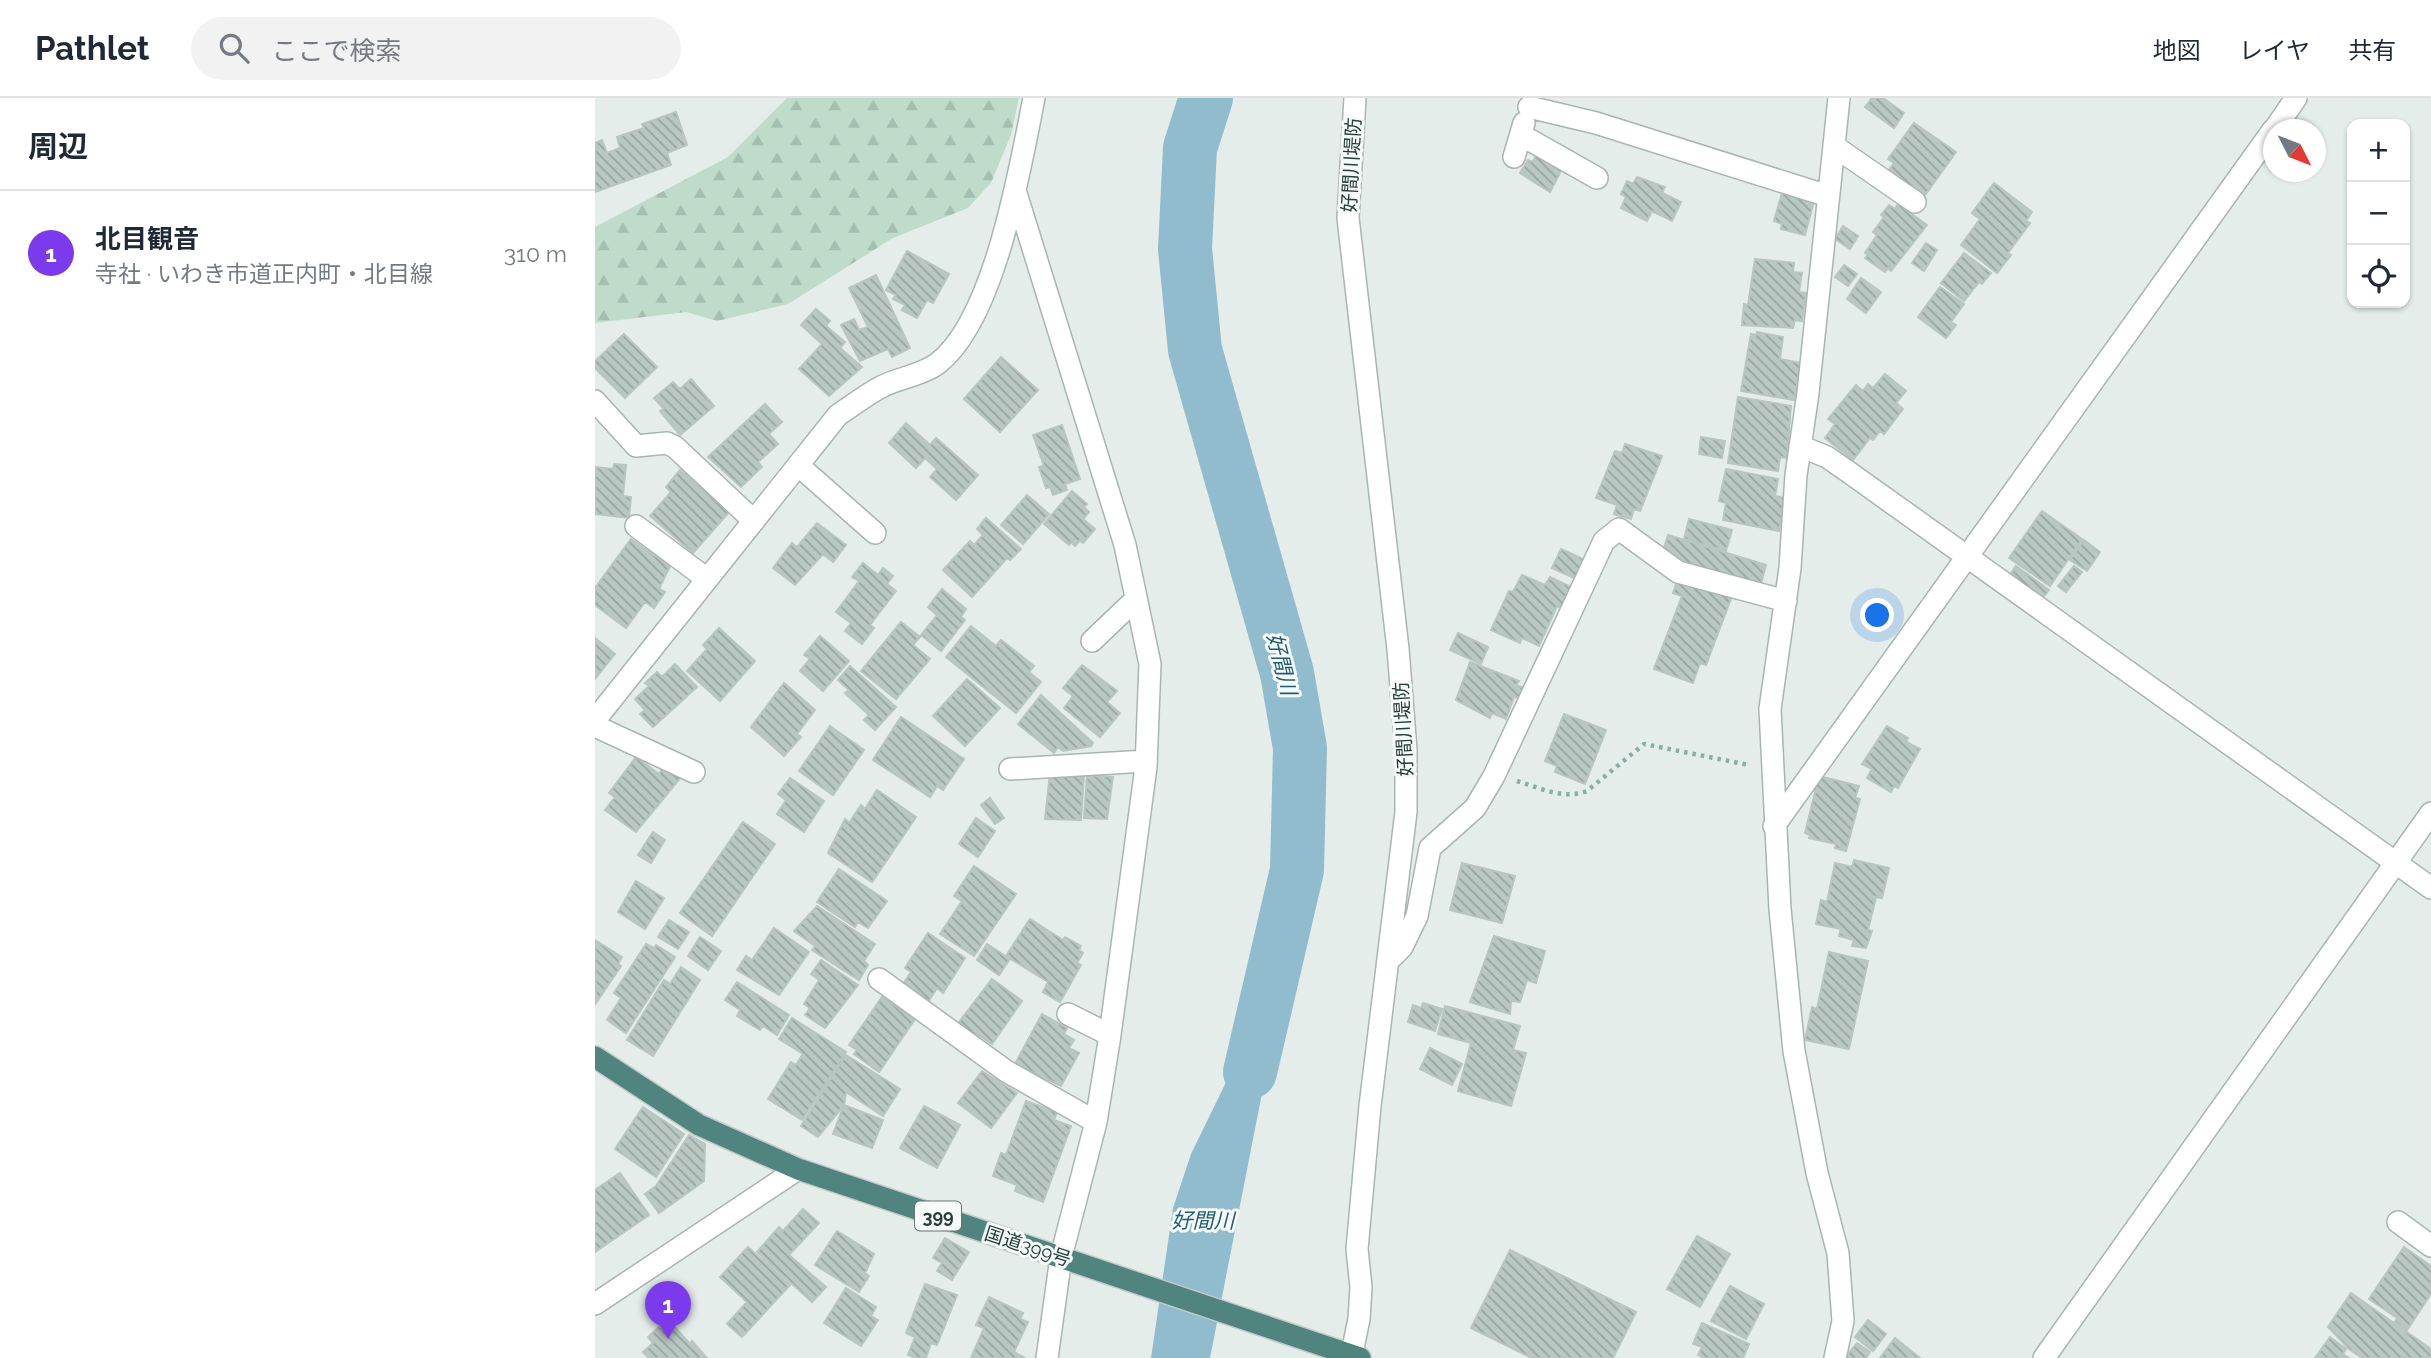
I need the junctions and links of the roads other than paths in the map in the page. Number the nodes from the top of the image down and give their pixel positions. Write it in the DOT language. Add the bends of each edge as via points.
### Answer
graph roads {
  1 [pos="1034,98"];
  2 [pos="1355,98"];
  3 [pos="1839,98"];
  4 [pos="2297,98"];
  5 [pos="1530,102"];
  6 [pos="2282,119"];
  7 [pos="1521,135"];
  8 [pos="2263,145"];
  9 [pos="1834,146"];
  10 [pos="1514,157"];
  11 [pos="1597,178"];
  12 [pos="1015,190"];
  13 [pos="1828,196"];
  14 [pos="1915,202"];
  15 [pos="595,401"];
  16 [pos="1800,446"];
  17 [pos="798,465"];
  18 [pos="754,521"];
  19 [pos="636,526"];
  20 [pos="875,533"];
  21 [pos="1967,557"];
  22 [pos="707,579"];
  23 [pos="1136,599"];
  24 [pos="1786,601"];
  25 [pos="1092,641"];
  26 [pos="595,720"];
  27 [pos="595,726"];
  28 [pos="1146,761"];
  29 [pos="1010,769"];
  30 [pos="694,772"];
  31 [pos="2431,813"];
  32 [pos="1774,826"];
  33 [pos="2396,863"];
  34 [pos="2431,888"];
  35 [pos="1390,958"];
  36 [pos="879,979"];
  37 [pos="1068,1014"];
  38 [pos="1110,1035"];
  39 [pos="595,1057"];
  40 [pos="1097,1122"];
  41 [pos="798,1169"];
  42 [pos="2398,1222"];
  43 [pos="2431,1246"];
  44 [pos="1070,1260"];
  45 [pos="595,1304"];
  46 [pos="1354,1357"];
  47 [pos="1047,1358"];
  48 [pos="1835,1358"];
  49 [pos="2044,1358"];
  1 -- 12 [label="street"];
  2 -- 35 [label="street, 好間川堤防" via="1348,218 1383,494 1406,750 1406,811"];
  3 -- 9 [label="street"];
  4 -- 6 [label="street"];
  5 -- 7 [label="street"];
  5 -- 13 [label="street"];
  7 -- 10 [label="street"];
  7 -- 11 [label="street"];
  8 -- 21 [label="street"];
  9 -- 13 [label="street"];
  9 -- 14 [label="street"];
  12 -- 17 [label="street" via="989,277 961,339 936,365 882,387 838,415"];
  12 -- 23 [label="street" via="1125,545"];
  13 -- 16 [label="street"];
  15 -- 18 [label="street" via="636,446 667,443 675,447"];
  16 -- 21 [label="street" via="1850,472"];
  16 -- 24 [label="street"];
  17 -- 18 [label="street"];
  17 -- 20 [label="street"];
  18 -- 22 [label="street"];
  19 -- 22 [label="street"];
  21 -- 32 [label="street"];
  21 -- 33 [label="street"];
  22 -- 26 [label="street"];
  23 -- 25 [label="street"];
  23 -- 28 [label="street" via="1150,664"];
  24 -- 32 [label="street" via="1770,709"];
  24 -- 35 [label="street" via="1678,572 1628,534 1613,531 1604,541 1495,774 1475,807 1430,848 1417,916 1402,947"];
  27 -- 30 [label="street"];
  28 -- 29 [label="street"];
  28 -- 38 [label="street"];
  31 -- 33 [label="street"];
  32 -- 48 [label="street" via="1794,1051 1817,1173 1839,1254 1843,1321"];
  33 -- 34 [label="street"];
  33 -- 49 [label="street"];
  35 -- 46 [label="street, 好間川堤防" via="1357,1249 1361,1287"];
  36 -- 40 [label="street" via="1006,1071"];
  37 -- 38 [label="street"];
  38 -- 40 [label="street"];
  39 -- 41 [label="highway, 国道399号 / 399" via="699,1125"];
  40 -- 44 [label="street"];
  41 -- 44 [label="highway, 国道399号 / 399"];
  41 -- 45 [label="street"];
  42 -- 43 [label="street"];
  44 -- 46 [label="highway, 国道399号 / 399"];
  44 -- 47 [label="street"];
}
